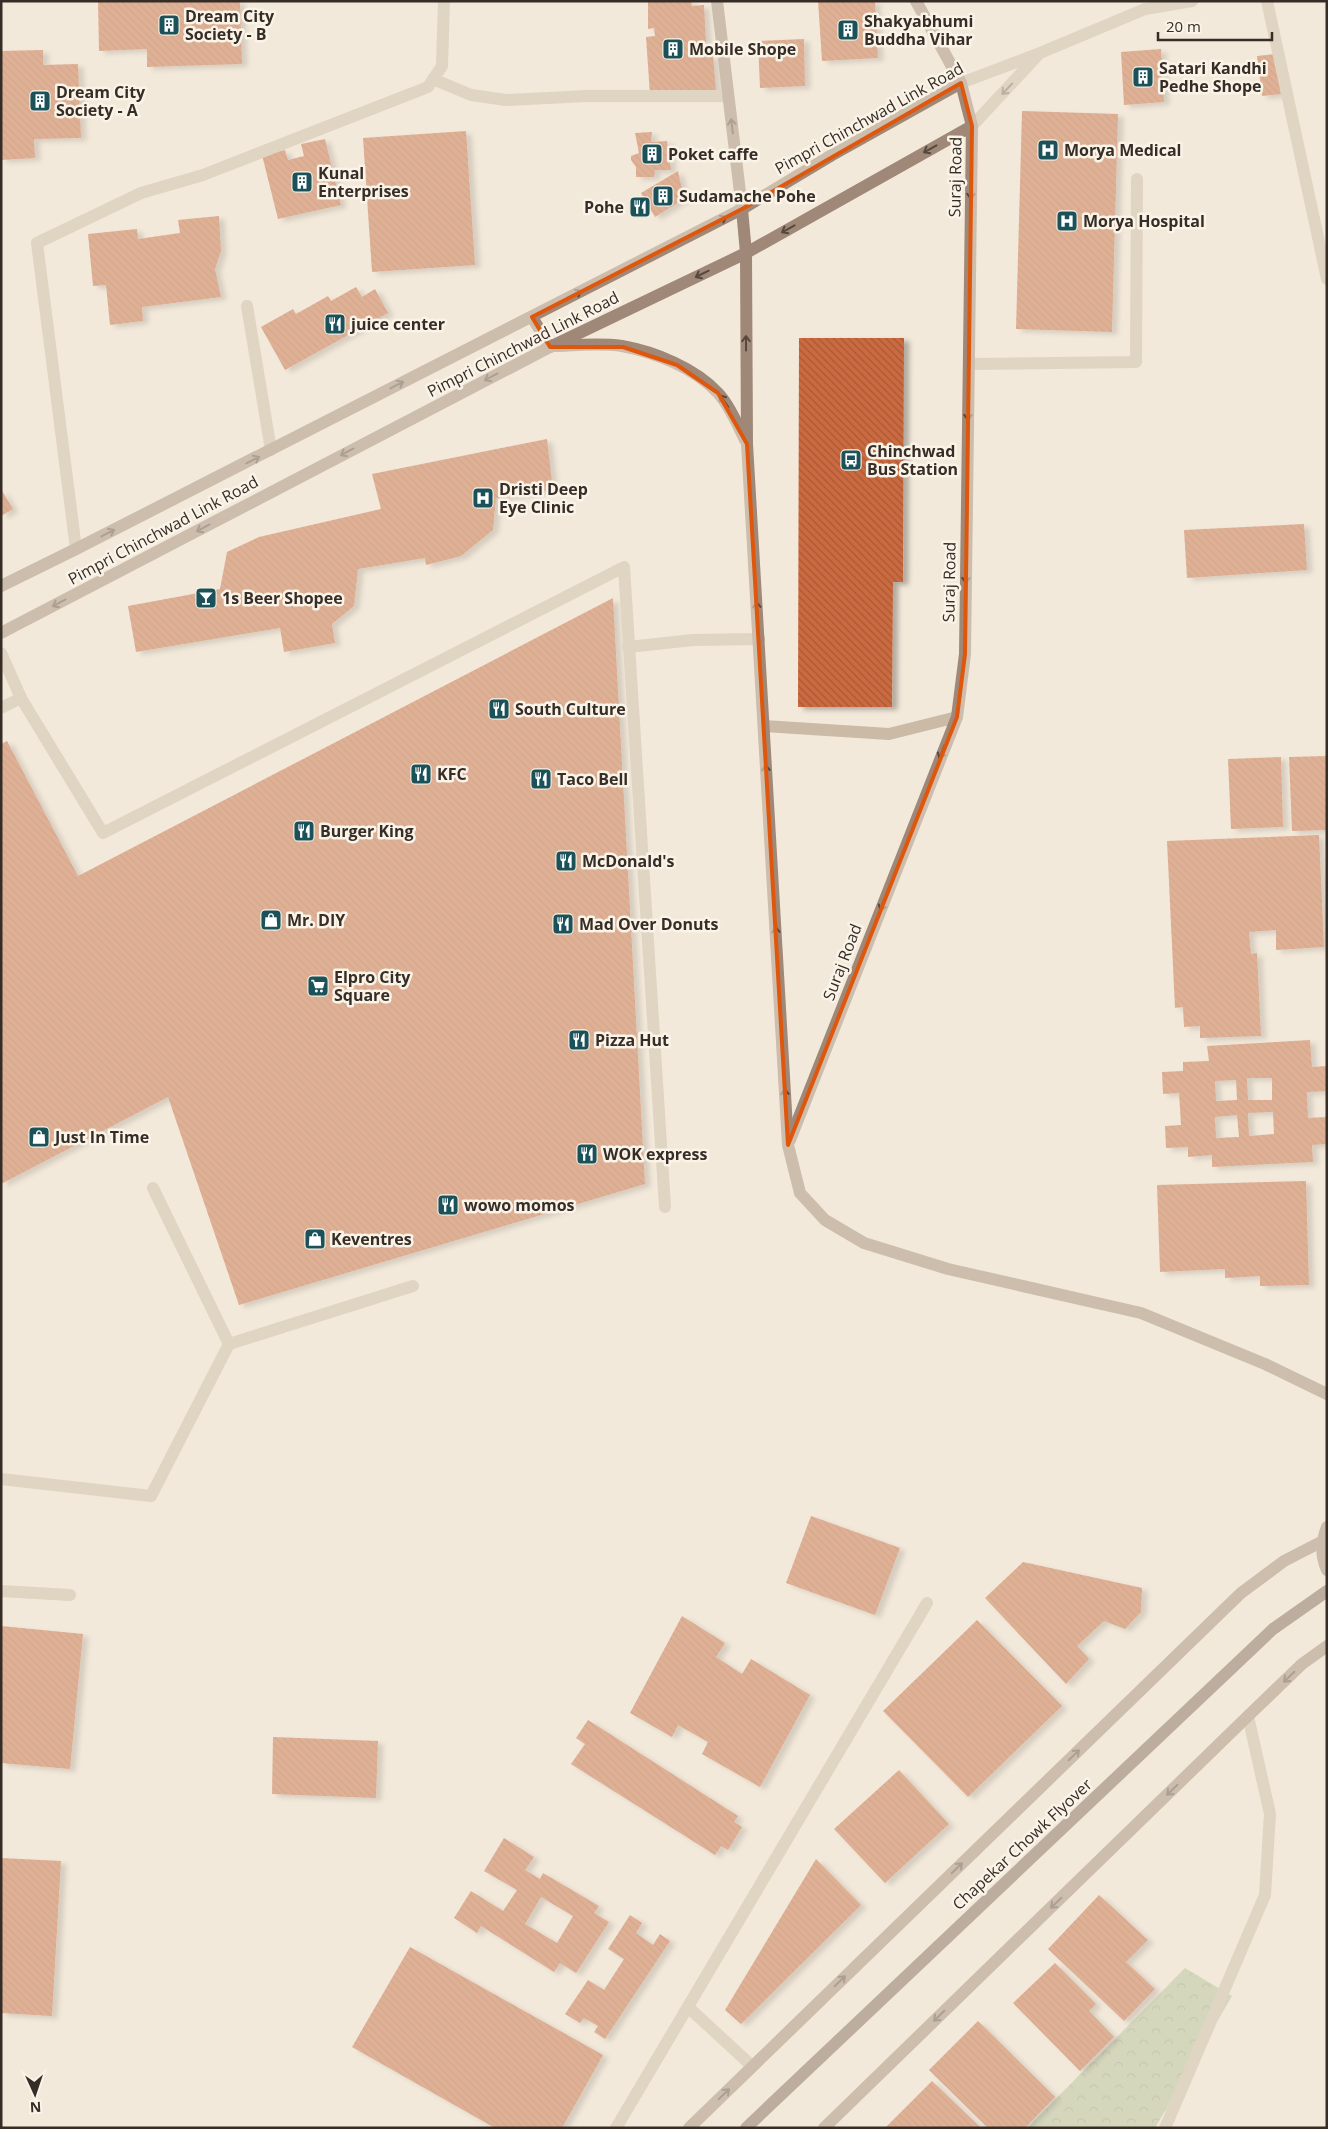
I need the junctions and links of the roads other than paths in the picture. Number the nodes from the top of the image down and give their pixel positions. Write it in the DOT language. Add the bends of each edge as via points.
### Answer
graph roads {
  1 [pos="444,1"];
  2 [pos="717,1"];
  3 [pos="916,1"];
  4 [pos="1192,1"];
  5 [pos="1266,1"];
  6 [pos="1040,53"];
  7 [pos="433,79"];
  8 [pos="961,83"];
  9 [pos="728,96"];
  10 [pos="972,126"];
  11 [pos="1137,180"];
  12 [pos="742,209"];
  13 [pos="746,253"];
  14 [pos="1327,279"];
  15 [pos="246,306"];
  16 [pos="532,317"];
  17 [pos="550,347"];
  18 [pos="969,364"];
  19 [pos="747,444"];
  20 [pos="271,450"];
  21 [pos="76,549"];
  22 [pos="1,586"];
  23 [pos="1,633"];
  24 [pos="759,639"];
  25 [pos="628,647"];
  26 [pos="1,653"];
  27 [pos="21,698"];
  28 [pos="1,708"];
  29 [pos="956,717"];
  30 [pos="764,726"];
  31 [pos="788,1145"];
  32 [pos="152,1188"];
  33 [pos="665,1207"];
  34 [pos="413,1286"];
  35 [pos="229,1344"];
  36 [pos="1327,1394"];
  37 [pos="1,1479"];
  38 [pos="1327,1527"];
  39 [pos="1321,1542"];
  40 [pos="1327,1570"];
  41 [pos="1,1591"];
  42 [pos="1327,1591"];
  43 [pos="70,1594"];
  44 [pos="927,1603"];
  45 [pos="1327,1646"];
  46 [pos="1248,1716"];
  47 [pos="688,2007"];
  48 [pos="752,2066"];
  49 [pos="616,2128"];
  50 [pos="688,2128"];
  51 [pos="746,2128"];
  52 [pos="824,2128"];
  53 [pos="1165,2128"];
  1 -- 7 [label="street" via="442,66"];
  2 -- 9 [label="main road"];
  3 -- 8 [label="main road, Suraj Road"];
  4 -- 6 [label="street" via="1145,9"];
  5 -- 14 [label="street"];
  6 -- 8 [label="street, Pimpri Chinchwad Link Road"];
  6 -- 10 [label="street, Pimpri Chinchwad Link Road, one-way"];
  7 -- 9 [label="street" via="471,95 506,100 587,96"];
  7 -- 21 [label="street" via="428,87 212,172 141,193 37,243"];
  8 -- 10 [label="main road, Suraj Road"];
  8 -- 12 [label="main road, Pimpri Chinchwad Link Road"];
  12 -- 9 [label="main road, one-way"];
  10 -- 13 [label="main road, Pimpri Chinchwad Link Road, one-way"];
  10 -- 18 [label="main road, Suraj Road, one-way"];
  11 -- 18 [label="street" via="1136,362"];
  12 -- 13 [label="main road"];
  16 -- 12 [label="main road, Pimpri Chinchwad Link Road, one-way"];
  13 -- 17 [label="main road, Pimpri Chinchwad Link Road, one-way"];
  19 -- 13 [label="main road, one-way"];
  15 -- 20 [label="street"];
  16 -- 17 [label="main road"];
  20 -- 16 [label="main road, Pimpri Chinchwad Link Road, one-way"];
  19 -- 17 [label="main road, one-way" via="732,412 718,393 678,364 623,346"];
  17 -- 23 [label="main road, Pimpri Chinchwad Link Road, one-way"];
  18 -- 29 [label="main road, Suraj Road, one-way" via="965,654"];
  24 -- 19 [label="main road, one-way"];
  21 -- 20 [label="main road, Pimpri Chinchwad Link Road, one-way"];
  21 -- 22 [label="main road, Pimpri Chinchwad Link Road"];
  24 -- 25 [label="street" via="692,640"];
  24 -- 30 [label="main road"];
  25 -- 27 [label="street" via="624,567 103,833"];
  25 -- 33 [label="street"];
  26 -- 27 [label="street"];
  27 -- 28 [label="street"];
  29 -- 30 [label="street" via="889,734"];
  29 -- 31 [label="main road, Suraj Road, one-way"];
  31 -- 30 [label="main road, one-way"];
  31 -- 36 [label="main road" via="800,1193 825,1220 864,1243 948,1270 1141,1313 1265,1364"];
  32 -- 35 [label="street"];
  34 -- 35 [label="street"];
  35 -- 37 [label="street" via="151,1496"];
  38 -- 39 [label="main road"];
  39 -- 40 [label="main road"];
  48 -- 39 [label="main road, one-way" via="1241,1593 1284,1560"];
  41 -- 43 [label="street"];
  42 -- 51 [label="main road, Chapekar Chowk Flyover" via="1273,1629"];
  44 -- 47 [label="street"];
  45 -- 46 [label="main road, one-way" via="1302,1664"];
  46 -- 52 [label="main road, one-way"];
  46 -- 53 [label="street" via="1270,1814 1265,1895"];
  47 -- 48 [label="street"];
  47 -- 49 [label="street"];
  50 -- 48 [label="main road, one-way"];
}
